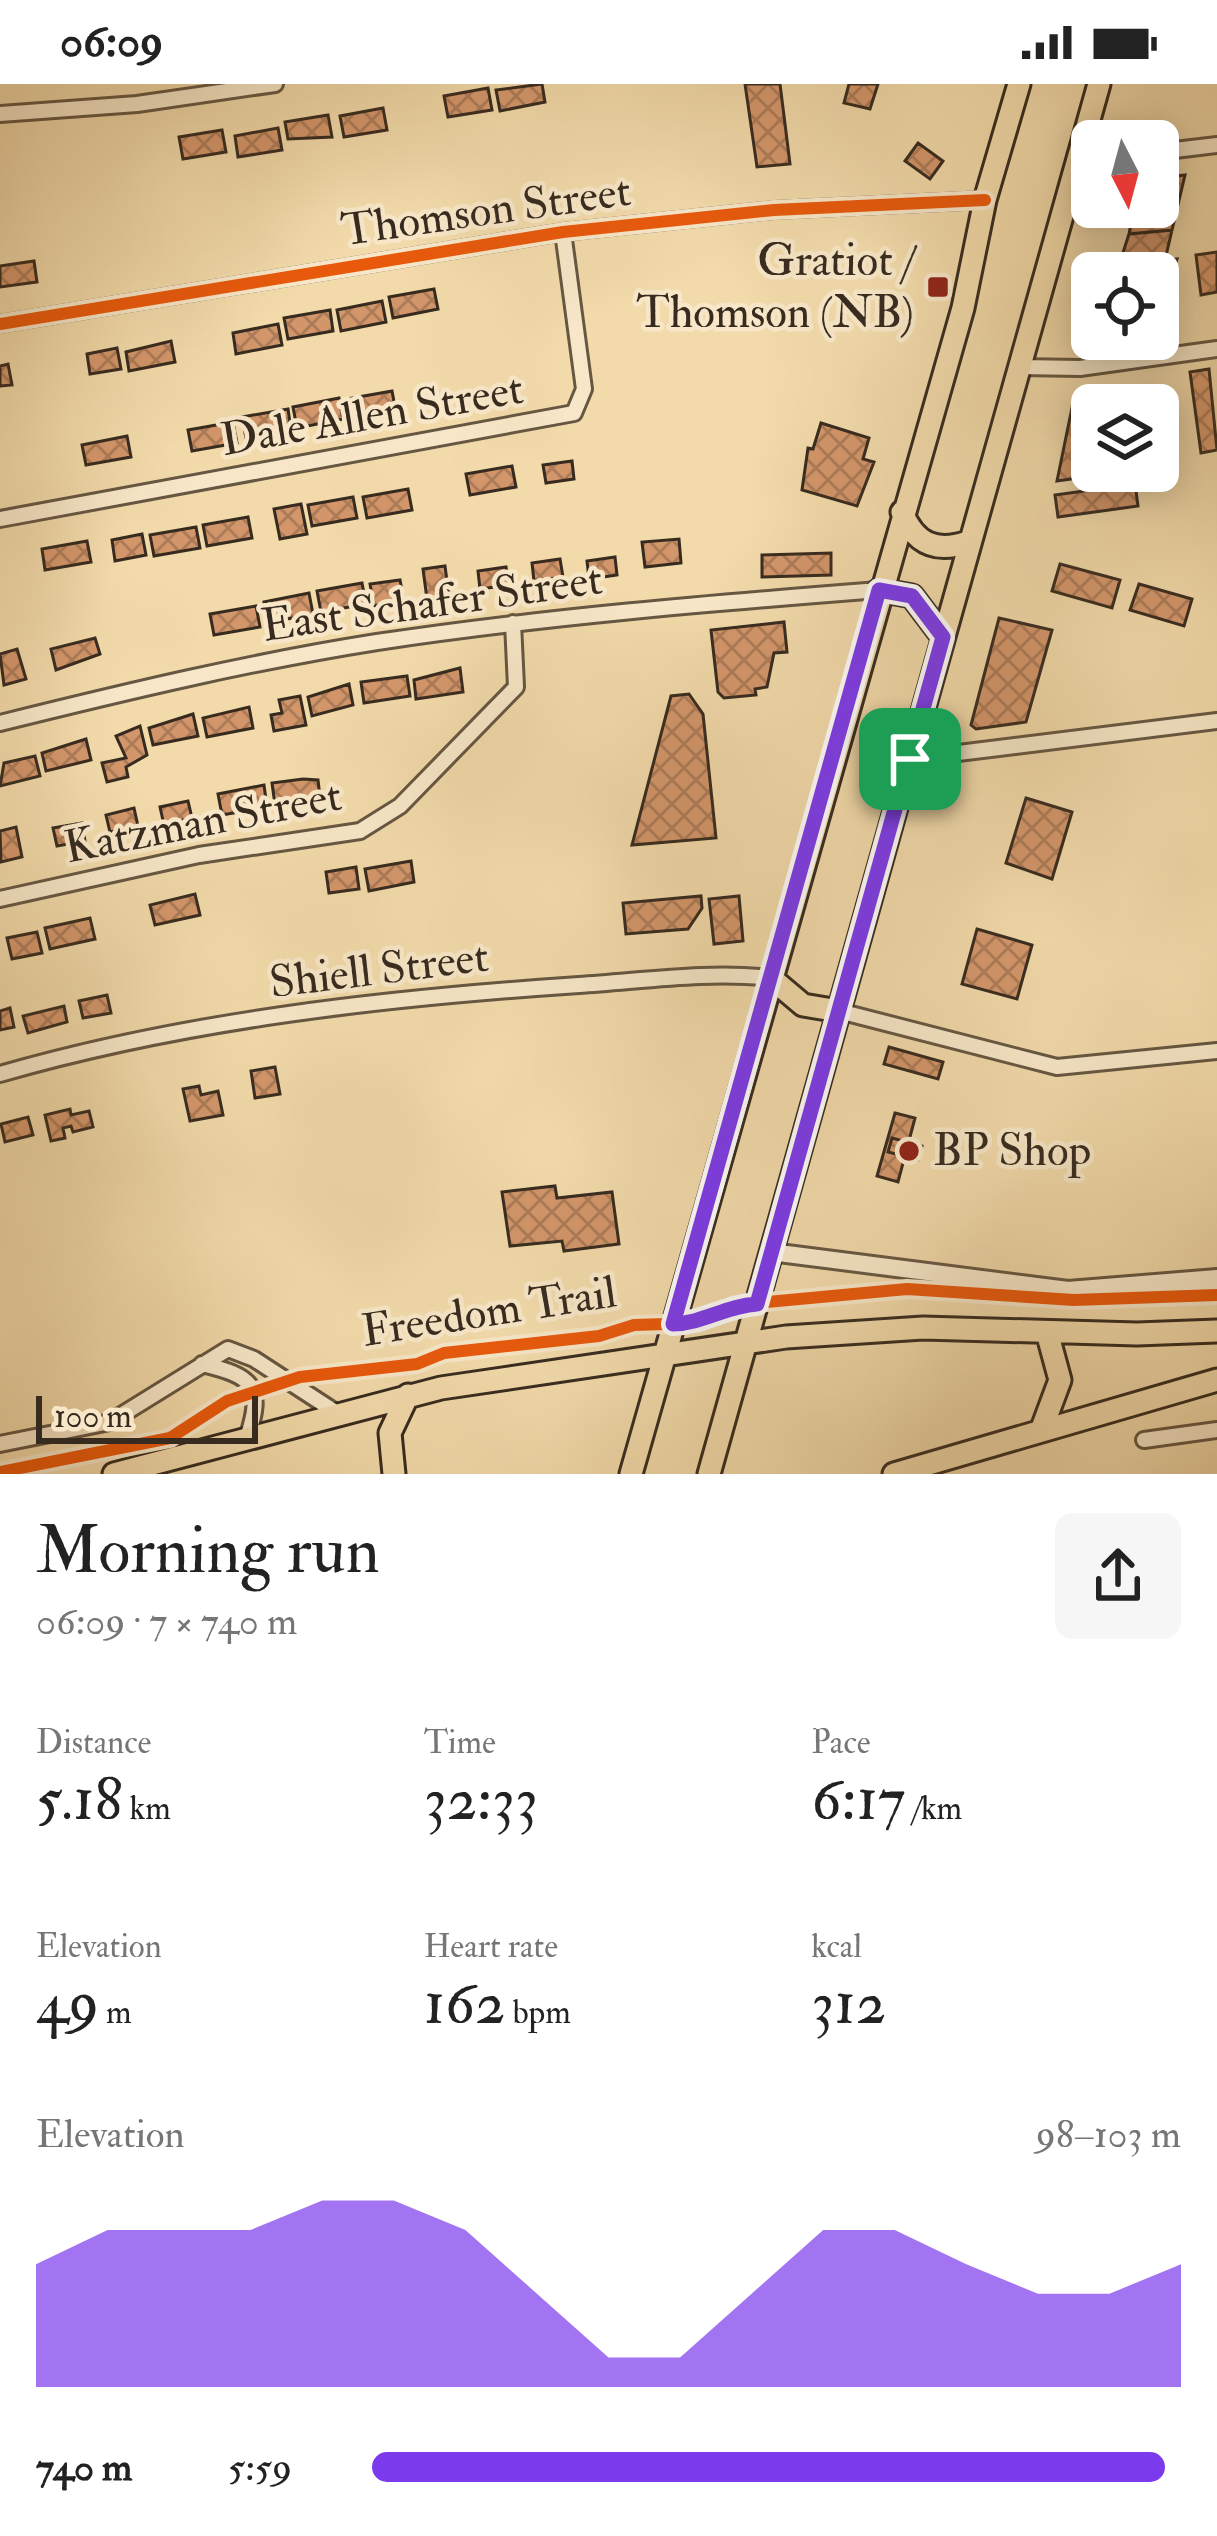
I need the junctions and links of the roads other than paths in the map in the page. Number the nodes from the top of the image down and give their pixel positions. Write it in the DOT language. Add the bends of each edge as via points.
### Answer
graph roads {
  1 [pos="275,84"];
  2 [pos="1019,84"];
  3 [pos="1099,84"];
  4 [pos="0,114"];
  5 [pos="1092,120"];
  6 [pos="1217,145"];
  7 [pos="1179,150"];
  8 [pos="986,200"];
  9 [pos="1071,205"];
  10 [pos="563,232"];
  11 [pos="0,324"];
  12 [pos="1217,349"];
  13 [pos="1019,367"];
  14 [pos="902,512"];
  15 [pos="0,519"];
  16 [pos="968,542"];
  17 [pos="879,590"];
  18 [pos="513,623"];
  19 [pos="943,637"];
  20 [pos="1217,721"];
  21 [pos="0,723"];
  22 [pos="910,759"];
  23 [pos="0,899"];
  24 [pos="772,978"];
  25 [pos="839,1011"];
  26 [pos="1217,1052"];
  27 [pos="0,1074"];
  28 [pos="771,1252"];
  29 [pos="1217,1278"];
  30 [pos="1217,1331"];
  31 [pos="1047,1332"];
  32 [pos="746,1343"];
  33 [pos="664,1355"];
  34 [pos="202,1364"];
  35 [pos="1217,1380"];
  36 [pos="408,1395"];
  37 [pos="337,1413"];
  38 [pos="1217,1430"];
  39 [pos="1041,1431"];
  40 [pos="247,1438"];
  41 [pos="1144,1440"];
  42 [pos="0,1444"];
  43 [pos="114,1474"];
  44 [pos="394,1474"];
  45 [pos="631,1474"];
  46 [pos="709,1474"];
  47 [pos="894,1474"];
  1 -- 4 [label="street"];
  2 -- 8 [label="main road"];
  3 -- 5 [label="main road"];
  6 -- 7 [label="street"];
  8 -- 10 [label="street, Thomson Street" via="774,210"];
  8 -- 14 [label="main road"];
  9 -- 13 [label="main road"];
  10 -- 11 [label="street, Thomson Street"];
  10 -- 15 [label="street, Dale Allen Street" via="584,389 574,413"];
  12 -- 13 [label="street" via="1081,368"];
  13 -- 16 [label="main road"];
  14 -- 16 [label="main road" via="929,545"];
  14 -- 17 [label="main road"];
  16 -- 19 [label="main road"];
  17 -- 18 [label="street, East Schafer Street"];
  17 -- 19 [label="main road" via="912,596"];
  17 -- 24 [label="main road"];
  18 -- 21 [label="street, East Schafer Street" via="227,669"];
  18 -- 23 [label="street, Katzman Street" via="516,686 377,824"];
  19 -- 22 [label="main road"];
  20 -- 22 [label="street"];
  22 -- 25 [label="main road"];
  24 -- 25 [label="main road" via="803,1005"];
  24 -- 27 [label="street, Shiell Street" via="394,1000 221,1026"];
  24 -- 33 [label="main road"];
  25 -- 26 [label="street" via="1057,1066"];
  25 -- 28 [label="main road"];
  28 -- 29 [label="street" via="1068,1290"];
  28 -- 32 [label="main road"];
  30 -- 31 [label="main road"];
  31 -- 32 [label="main road" via="887,1328"];
  31 -- 39 [label="main road" via="1060,1380"];
  32 -- 33 [label="main road"];
  32 -- 46 [label="main road"];
  33 -- 36 [label="main road"];
  33 -- 45 [label="main road"];
  34 -- 37 [label="street" via="220,1350 236,1351"];
  34 -- 40 [label="street" via="251,1385"];
  34 -- 42 [label="street" via="110,1422"];
  35 -- 39 [label="main road"];
  36 -- 37 [label="main road"];
  36 -- 44 [label="main road" via="390,1433"];
  37 -- 40 [label="main road"];
  38 -- 41 [label="street"];
  39 -- 47 [label="main road"];
  40 -- 43 [label="main road"];
}
